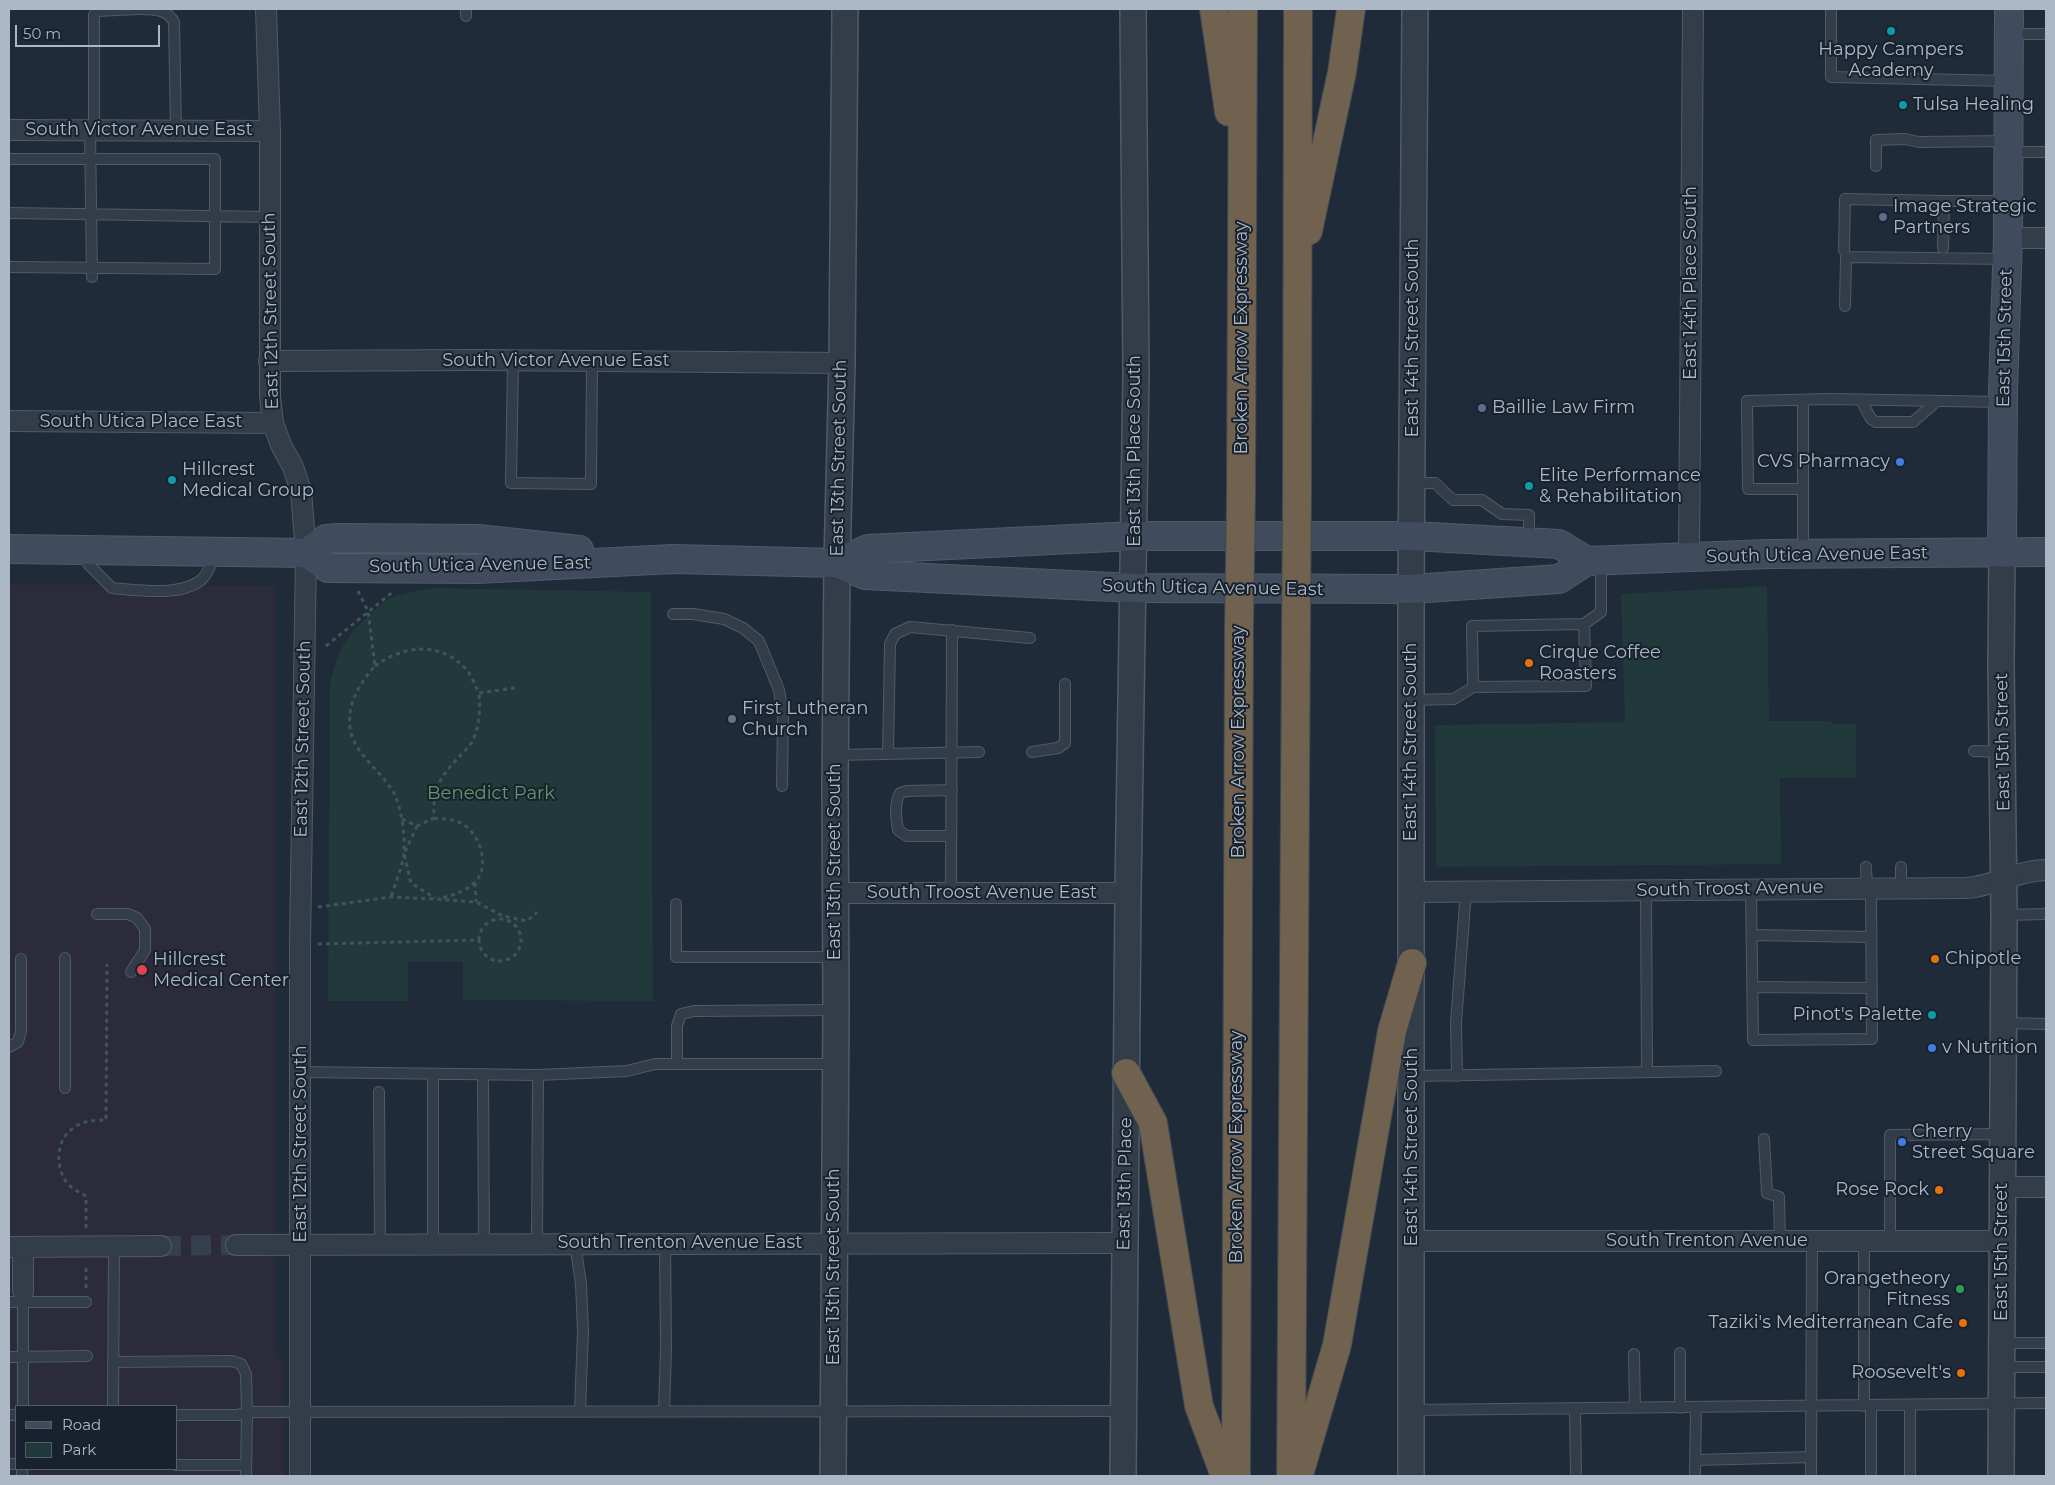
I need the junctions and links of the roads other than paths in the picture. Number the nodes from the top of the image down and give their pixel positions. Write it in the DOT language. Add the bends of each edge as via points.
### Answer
graph roads {
  1 [pos="140,9"];
  2 [pos="266,9"];
  3 [pos="844,9"];
  4 [pos="1133,9"];
  5 [pos="1214,9"];
  6 [pos="1243,9"];
  7 [pos="1298,9"];
  8 [pos="1351,9"];
  9 [pos="1415,9"];
  10 [pos="1693,9"];
  11 [pos="1831,9"];
  12 [pos="2009,21"];
  13 [pos="2046,34"];
  14 [pos="2008,81"];
  15 [pos="9,130"];
  16 [pos="92,130"];
  17 [pos="176,130"];
  18 [pos="270,131"];
  19 [pos="2008,147"];
  20 [pos="2046,152"];
  21 [pos="9,159"];
  22 [pos="91,159"];
  23 [pos="1876,166"];
  24 [pos="1944,201"];
  25 [pos="2008,201"];
  26 [pos="1242,205"];
  27 [pos="9,213"];
  28 [pos="91,214"];
  29 [pos="215,214"];
  30 [pos="270,217"];
  31 [pos="2046,238"];
  32 [pos="1943,248"];
  33 [pos="2008,248"];
  34 [pos="1844,250"];
  35 [pos="9,268"];
  36 [pos="92,273"];
  37 [pos="1296,289"];
  38 [pos="1845,306"];
  39 [pos="513,360"];
  40 [pos="269,361"];
  41 [pos="592,361"];
  42 [pos="842,363"];
  43 [pos="1803,400"];
  44 [pos="1862,400"];
  45 [pos="1937,401"];
  46 [pos="2003,402"];
  47 [pos="9,422"];
  48 [pos="273,423"];
  49 [pos="1412,483"];
  50 [pos="1803,489"];
  51 [pos="1134,536"];
  52 [pos="1412,536"];
  53 [pos="1529,542"];
  54 [pos="9,549"];
  55 [pos="79,550"];
  56 [pos="217,552"];
  57 [pos="2046,552"];
  58 [pos="306,553"];
  59 [pos="1803,553"];
  60 [pos="2002,553"];
  61 [pos="1690,558"];
  62 [pos="1594,561"];
  63 [pos="837,562"];
  64 [pos="1134,588"];
  65 [pos="1411,589"];
  66 [pos="673,614"];
  67 [pos="1584,624"];
  68 [pos="952,630"];
  69 [pos="1030,638"];
  70 [pos="1065,684"];
  71 [pos="1473,687"];
  72 [pos="1411,700"];
  73 [pos="979,752"];
  74 [pos="1032,752"];
  75 [pos="1974,752"];
  76 [pos="2003,752"];
  77 [pos="952,753"];
  78 [pos="888,754"];
  79 [pos="835,755"];
  80 [pos="782,786"];
  81 [pos="952,790"];
  82 [pos="951,836"];
  83 [pos="1866,867"];
  84 [pos="1901,867"];
  85 [pos="2046,870"];
  86 [pos="2004,880"];
  87 [pos="1869,888"];
  88 [pos="1901,888"];
  89 [pos="1751,889"];
  90 [pos="1646,890"];
  91 [pos="1466,891"];
  92 [pos="1128,892"];
  93 [pos="1412,892"];
  94 [pos="836,893"];
  95 [pos="951,893"];
  96 [pos="676,904"];
  97 [pos="97,914"];
  98 [pos="2046,914"];
  99 [pos="2004,915"];
  100 [pos="1752,936"];
  101 [pos="1872,936"];
  102 [pos="836,957"];
  103 [pos="65,958"];
  104 [pos="22,959"];
  105 [pos="1412,963"];
  106 [pos="131,972"];
  107 [pos="1752,987"];
  108 [pos="1872,988"];
  109 [pos="836,1010"];
  110 [pos="2003,1023"];
  111 [pos="2046,1024"];
  112 [pos="9,1047"];
  113 [pos="677,1064"];
  114 [pos="835,1064"];
  115 [pos="1648,1071"];
  116 [pos="1716,1071"];
  117 [pos="300,1072"];
  118 [pos="1126,1073"];
  119 [pos="432,1074"];
  120 [pos="483,1074"];
  121 [pos="538,1075"];
  122 [pos="1412,1076"];
  123 [pos="1457,1076"];
  124 [pos="65,1088"];
  125 [pos="379,1092"];
  126 [pos="2002,1134"];
  127 [pos="1764,1139"];
  128 [pos="2046,1187"];
  129 [pos="2002,1188"];
  130 [pos="1412,1240"];
  131 [pos="1780,1241"];
  132 [pos="2002,1241"];
  133 [pos="835,1242"];
  134 [pos="1812,1242"];
  135 [pos="1864,1242"];
  136 [pos="1890,1242"];
  137 [pos="484,1243"];
  138 [pos="537,1243"];
  139 [pos="575,1243"];
  140 [pos="664,1243"];
  141 [pos="1124,1243"];
  142 [pos="301,1244"];
  143 [pos="380,1244"];
  144 [pos="433,1244"];
  145 [pos="236,1245"];
  146 [pos="18,1246"];
  147 [pos="114,1246"];
  148 [pos="161,1246"];
  149 [pos="9,1302"];
  150 [pos="23,1302"];
  151 [pos="86,1302"];
  152 [pos="2046,1343"];
  153 [pos="1680,1353"];
  154 [pos="1634,1354"];
  155 [pos="2001,1355"];
  156 [pos="87,1356"];
  157 [pos="9,1357"];
  158 [pos="23,1357"];
  159 [pos="113,1362"];
  160 [pos="2046,1367"];
  161 [pos="2001,1403"];
  162 [pos="2046,1404"];
  163 [pos="22,1405"];
  164 [pos="113,1405"];
  165 [pos="1868,1406"];
  166 [pos="1910,1406"];
  167 [pos="1813,1407"];
  168 [pos="1635,1408"];
  169 [pos="1680,1408"];
  170 [pos="1696,1408"];
  171 [pos="1575,1409"];
  172 [pos="1411,1410"];
  173 [pos="580,1411"];
  174 [pos="664,1411"];
  175 [pos="1124,1411"];
  176 [pos="247,1412"];
  177 [pos="833,1412"];
  178 [pos="300,1413"];
  179 [pos="178,1415"];
  180 [pos="1811,1457"];
  181 [pos="1696,1460"];
  182 [pos="178,1465"];
  183 [pos="246,1465"];
  184 [pos="246,1476"];
  185 [pos="300,1476"];
  186 [pos="832,1476"];
  187 [pos="1123,1476"];
  188 [pos="1225,1476"];
  189 [pos="1236,1476"];
  190 [pos="1291,1476"];
  191 [pos="1298,1476"];
  192 [pos="1411,1476"];
  193 [pos="1576,1476"];
  194 [pos="1695,1476"];
  195 [pos="1811,1476"];
  196 [pos="1871,1476"];
  197 [pos="1910,1476"];
  198 [pos="2000,1476"];
  1 -- 16 [label="lane" via="96,11 94,15"];
  1 -- 17 [label="lane" via="170,14 174,22"];
  2 -- 18 [label="street, East 12th Street South"];
  3 -- 42 [label="street, East 13th Street South"];
  4 -- 51 [label="street, East 13th Place South"];
  5 -- 26 [label="highway"];
  6 -- 26 [label="highway, Broken Arrow Expressway"];
  7 -- 37 [label="highway"];
  8 -- 37 [label="highway" via="1342,72"];
  9 -- 49 [label="street, East 14th Street South"];
  10 -- 61 [label="street, East 14th Place South"];
  11 -- 14 [label="lane" via="1831,77"];
  12 -- 13 [label="lane"];
  12 -- 14 [label="main road, East 15th Street"];
  14 -- 19 [label="main road, East 15th Street"];
  15 -- 16 [label="street, South Victor Avenue East"];
  16 -- 17 [label="street, South Victor Avenue East"];
  16 -- 22 [label="lane"];
  17 -- 18 [label="street, South Victor Avenue East"];
  18 -- 30 [label="street, East 12th Street South"];
  19 -- 20 [label="lane"];
  19 -- 23 [label="lane" via="1906,139 1876,140"];
  19 -- 25 [label="main road, East 15th Street"];
  21 -- 22 [label="lane"];
  22 -- 28 [label="lane"];
  22 -- 29 [label="lane" via="215,159"];
  24 -- 25 [label="lane"];
  24 -- 32 [label="lane"];
  24 -- 34 [label="lane" via="1845,199"];
  25 -- 33 [label="main road, East 15th Street"];
  26 -- 189 [label="highway, Broken Arrow Expressway, bridge"];
  27 -- 28 [label="lane"];
  28 -- 29 [label="lane"];
  28 -- 36 [label="lane"];
  29 -- 30 [label="lane"];
  29 -- 36 [label="lane" via="215,269"];
  30 -- 40 [label="street, East 12th Street South"];
  31 -- 33 [label="street"];
  33 -- 38 [label="lane" via="1846,258"];
  33 -- 46 [label="main road, East 15th Street"];
  35 -- 36 [label="lane"];
  37 -- 190 [label="highway, bridge"];
  39 -- 40 [label="street, South Victor Avenue East"];
  39 -- 41 [label="street, South Victor Avenue East"];
  39 -- 41 [label="lane" via="512,483 591,484"];
  40 -- 48 [label="street, East 12th Street South"];
  41 -- 42 [label="street, South Victor Avenue East"];
  42 -- 63 [label="street, East 13th Street South"];
  43 -- 44 [label="lane"];
  43 -- 50 [label="lane"];
  43 -- 50 [label="lane" via="1747,401 1748,489"];
  44 -- 45 [label="lane"];
  44 -- 45 [label="lane" via="1871,419 1876,422 1913,422"];
  45 -- 46 [label="lane"];
  46 -- 60 [label="main road, East 15th Street"];
  47 -- 48 [label="street, South Utica Place East"];
  48 -- 58 [label="street, East 12th Street South" via="301,491"];
  49 -- 52 [label="street, East 14th Street South"];
  49 -- 53 [label="lane" via="1435,483 1453,500 1482,500 1502,514 1529,515"];
  50 -- 59 [label="lane"];
  51 -- 52 [label="main road, South Utica Avenue East"];
  51 -- 63 [label="main road, South Utica Avenue East" via="868,549"];
  51 -- 64 [label="street, East 13th Place South"];
  52 -- 53 [label="main road, South Utica Avenue East"];
  52 -- 65 [label="street, East 14th Street South"];
  53 -- 62 [label="main road, South Utica Avenue East" via="1559,544"];
  54 -- 55 [label="main road"];
  55 -- 56 [label="main road"];
  55 -- 56 [label="lane" via="88,565 112,588 152,591 186,589 202,580"];
  56 -- 58 [label="main road"];
  57 -- 60 [label="main road, South Utica Avenue East"];
  58 -- 63 [label="main road, South Utica Avenue East" via="328,568 478,569 658,559"];
  58 -- 117 [label="street, East 12th Street South"];
  59 -- 60 [label="main road, South Utica Avenue East"];
  59 -- 61 [label="main road, South Utica Avenue East"];
  60 -- 76 [label="street, East 15th Street"];
  61 -- 62 [label="main road, South Utica Avenue East"];
  62 -- 65 [label="main road, South Utica Avenue East" via="1559,579"];
  62 -- 67 [label="lane" via="1601,612"];
  63 -- 64 [label="main road, South Utica Avenue East" via="865,575"];
  63 -- 79 [label="street, East 13th Street South"];
  64 -- 65 [label="main road, South Utica Avenue East"];
  64 -- 92 [label="street, East 13th Place South"];
  65 -- 72 [label="street, East 14th Street South"];
  66 -- 80 [label="lane" via="724,619 759,641 779,690 783,716"];
  67 -- 71 [label="lane" via="1472,626"];
  67 -- 71 [label="lane" via="1586,686"];
  68 -- 69 [label="lane"];
  68 -- 77 [label="lane"];
  68 -- 78 [label="lane" via="910,627 892,639"];
  70 -- 74 [label="lane" via="1065,743 1058,748"];
  71 -- 72 [label="lane" via="1454,699"];
  72 -- 93 [label="street, East 14th Street South"];
  73 -- 77 [label="lane"];
  75 -- 76 [label="lane"];
  76 -- 86 [label="street, East 15th Street"];
  77 -- 78 [label="lane"];
  77 -- 81 [label="lane"];
  78 -- 79 [label="lane"];
  79 -- 94 [label="street, East 13th Street South"];
  81 -- 82 [label="lane"];
  81 -- 82 [label="lane" via="907,790 896,800 898,830 906,836"];
  82 -- 95 [label="lane"];
  83 -- 87 [label="lane"];
  84 -- 88 [label="lane"];
  85 -- 86 [label="street, South Troost Avenue" via="2035,870"];
  86 -- 88 [label="street, South Troost Avenue" via="1978,888"];
  86 -- 99 [label="street, East 15th Street"];
  87 -- 88 [label="street, South Troost Avenue"];
  87 -- 89 [label="street, South Troost Avenue"];
  87 -- 101 [label="lane"];
  89 -- 90 [label="street, South Troost Avenue"];
  89 -- 100 [label="lane"];
  90 -- 91 [label="street, South Troost Avenue"];
  90 -- 115 [label="lane"];
  91 -- 93 [label="street, South Troost Avenue"];
  91 -- 123 [label="lane" via="1456,1023"];
  92 -- 95 [label="street, South Troost Avenue East"];
  92 -- 118 [label="street, East 13th Place"];
  93 -- 105 [label="street, East 14th Street South"];
  94 -- 95 [label="street, South Troost Avenue East"];
  94 -- 102 [label="street, East 13th Street South"];
  96 -- 102 [label="lane" via="676,957"];
  97 -- 106 [label="lane" via="128,914 137,918 145,929 145,950"];
  98 -- 99 [label="lane"];
  99 -- 110 [label="street, East 15th Street"];
  100 -- 101 [label="lane"];
  100 -- 107 [label="lane"];
  101 -- 108 [label="lane"];
  102 -- 109 [label="street, East 13th Street South"];
  103 -- 124 [label="lane"];
  104 -- 112 [label="lane" via="21,1031 18,1042"];
  105 -- 122 [label="street, East 14th Street South"];
  105 -- 191 [label="highway" via="1392,1031 1337,1345"];
  107 -- 108 [label="lane"];
  107 -- 108 [label="lane" via="1753,1040 1872,1039"];
  109 -- 113 [label="lane" via="694,1011 681,1014 677,1026"];
  109 -- 114 [label="street, East 13th Street South"];
  110 -- 111 [label="lane"];
  110 -- 126 [label="street, East 15th Street"];
  113 -- 114 [label="lane"];
  113 -- 121 [label="lane" via="655,1064 627,1071"];
  114 -- 133 [label="street, East 13th Street South"];
  115 -- 116 [label="lane"];
  115 -- 123 [label="lane"];
  117 -- 119 [label="lane"];
  117 -- 142 [label="street, East 12th Street South"];
  118 -- 141 [label="street, East 13th Place"];
  118 -- 188 [label="highway" via="1153,1123 1198,1406"];
  119 -- 120 [label="lane"];
  119 -- 144 [label="lane"];
  120 -- 121 [label="lane"];
  120 -- 137 [label="lane"];
  121 -- 138 [label="lane"];
  122 -- 123 [label="lane"];
  122 -- 130 [label="street, East 14th Street South"];
  125 -- 143 [label="lane"];
  126 -- 129 [label="street, East 15th Street"];
  126 -- 136 [label="lane" via="1890,1135"];
  127 -- 131 [label="lane" via="1766,1193 1779,1197"];
  128 -- 129 [label="street"];
  129 -- 132 [label="street, East 15th Street"];
  130 -- 131 [label="street, South Trenton Avenue"];
  130 -- 172 [label="street, East 14th Street South"];
  131 -- 134 [label="street, South Trenton Avenue"];
  132 -- 136 [label="street, South Trenton Avenue"];
  132 -- 155 [label="street, East 15th Street"];
  133 -- 140 [label="street, South Trenton Avenue East"];
  133 -- 141 [label="street, South Trenton Avenue East"];
  133 -- 177 [label="street, East 13th Street South"];
  134 -- 135 [label="street, South Trenton Avenue"];
  134 -- 167 [label="lane"];
  135 -- 136 [label="street, South Trenton Avenue"];
  135 -- 165 [label="lane"];
  137 -- 138 [label="street, South Trenton Avenue East"];
  137 -- 144 [label="street, South Trenton Avenue East"];
  138 -- 139 [label="street, South Trenton Avenue East"];
  139 -- 140 [label="street, South Trenton Avenue East"];
  139 -- 173 [label="lane" via="583,1331"];
  140 -- 174 [label="lane"];
  141 -- 175 [label="street, East 13th Place"];
  142 -- 143 [label="street, South Trenton Avenue East"];
  142 -- 145 [label="street, South Trenton Avenue East"];
  142 -- 178 [label="street, East 12th Street South"];
  143 -- 144 [label="street, South Trenton Avenue East"];
  146 -- 147 [label="street"];
  146 -- 150 [label="lane" via="18,1290"];
  147 -- 148 [label="street"];
  147 -- 159 [label="lane"];
  149 -- 150 [label="lane"];
  150 -- 151 [label="lane"];
  150 -- 158 [label="lane"];
  152 -- 155 [label="lane"];
  153 -- 169 [label="lane"];
  154 -- 168 [label="lane"];
  155 -- 160 [label="lane"];
  155 -- 161 [label="street, East 15th Street"];
  156 -- 158 [label="lane"];
  157 -- 158 [label="lane"];
  158 -- 163 [label="lane"];
  159 -- 164 [label="lane"];
  159 -- 176 [label="lane" via="232,1361 241,1364 246,1374"];
  161 -- 162 [label="lane"];
  161 -- 166 [label="lane"];
  161 -- 198 [label="street, East 15th Street"];
  165 -- 166 [label="lane"];
  165 -- 167 [label="lane"];
  165 -- 196 [label="lane"];
  166 -- 197 [label="lane"];
  167 -- 170 [label="lane"];
  167 -- 180 [label="lane"];
  168 -- 169 [label="lane"];
  168 -- 171 [label="lane"];
  169 -- 170 [label="lane"];
  170 -- 181 [label="lane"];
  171 -- 172 [label="lane"];
  171 -- 193 [label="lane"];
  172 -- 192 [label="street, East 14th Street South"];
  173 -- 174 [label="lane"];
  173 -- 178 [label="lane"];
  174 -- 177 [label="lane"];
  175 -- 177 [label="lane"];
  175 -- 187 [label="street, East 13th Place"];
  176 -- 178 [label="lane"];
  176 -- 179 [label="lane" via="238,1415"];
  176 -- 183 [label="lane"];
  177 -- 186 [label="street, East 13th Street South"];
  178 -- 185 [label="street, East 12th Street South"];
  180 -- 181 [label="lane"];
  180 -- 195 [label="lane"];
  181 -- 194 [label="lane"];
  182 -- 183 [label="lane"];
  183 -- 184 [label="lane"];
}
